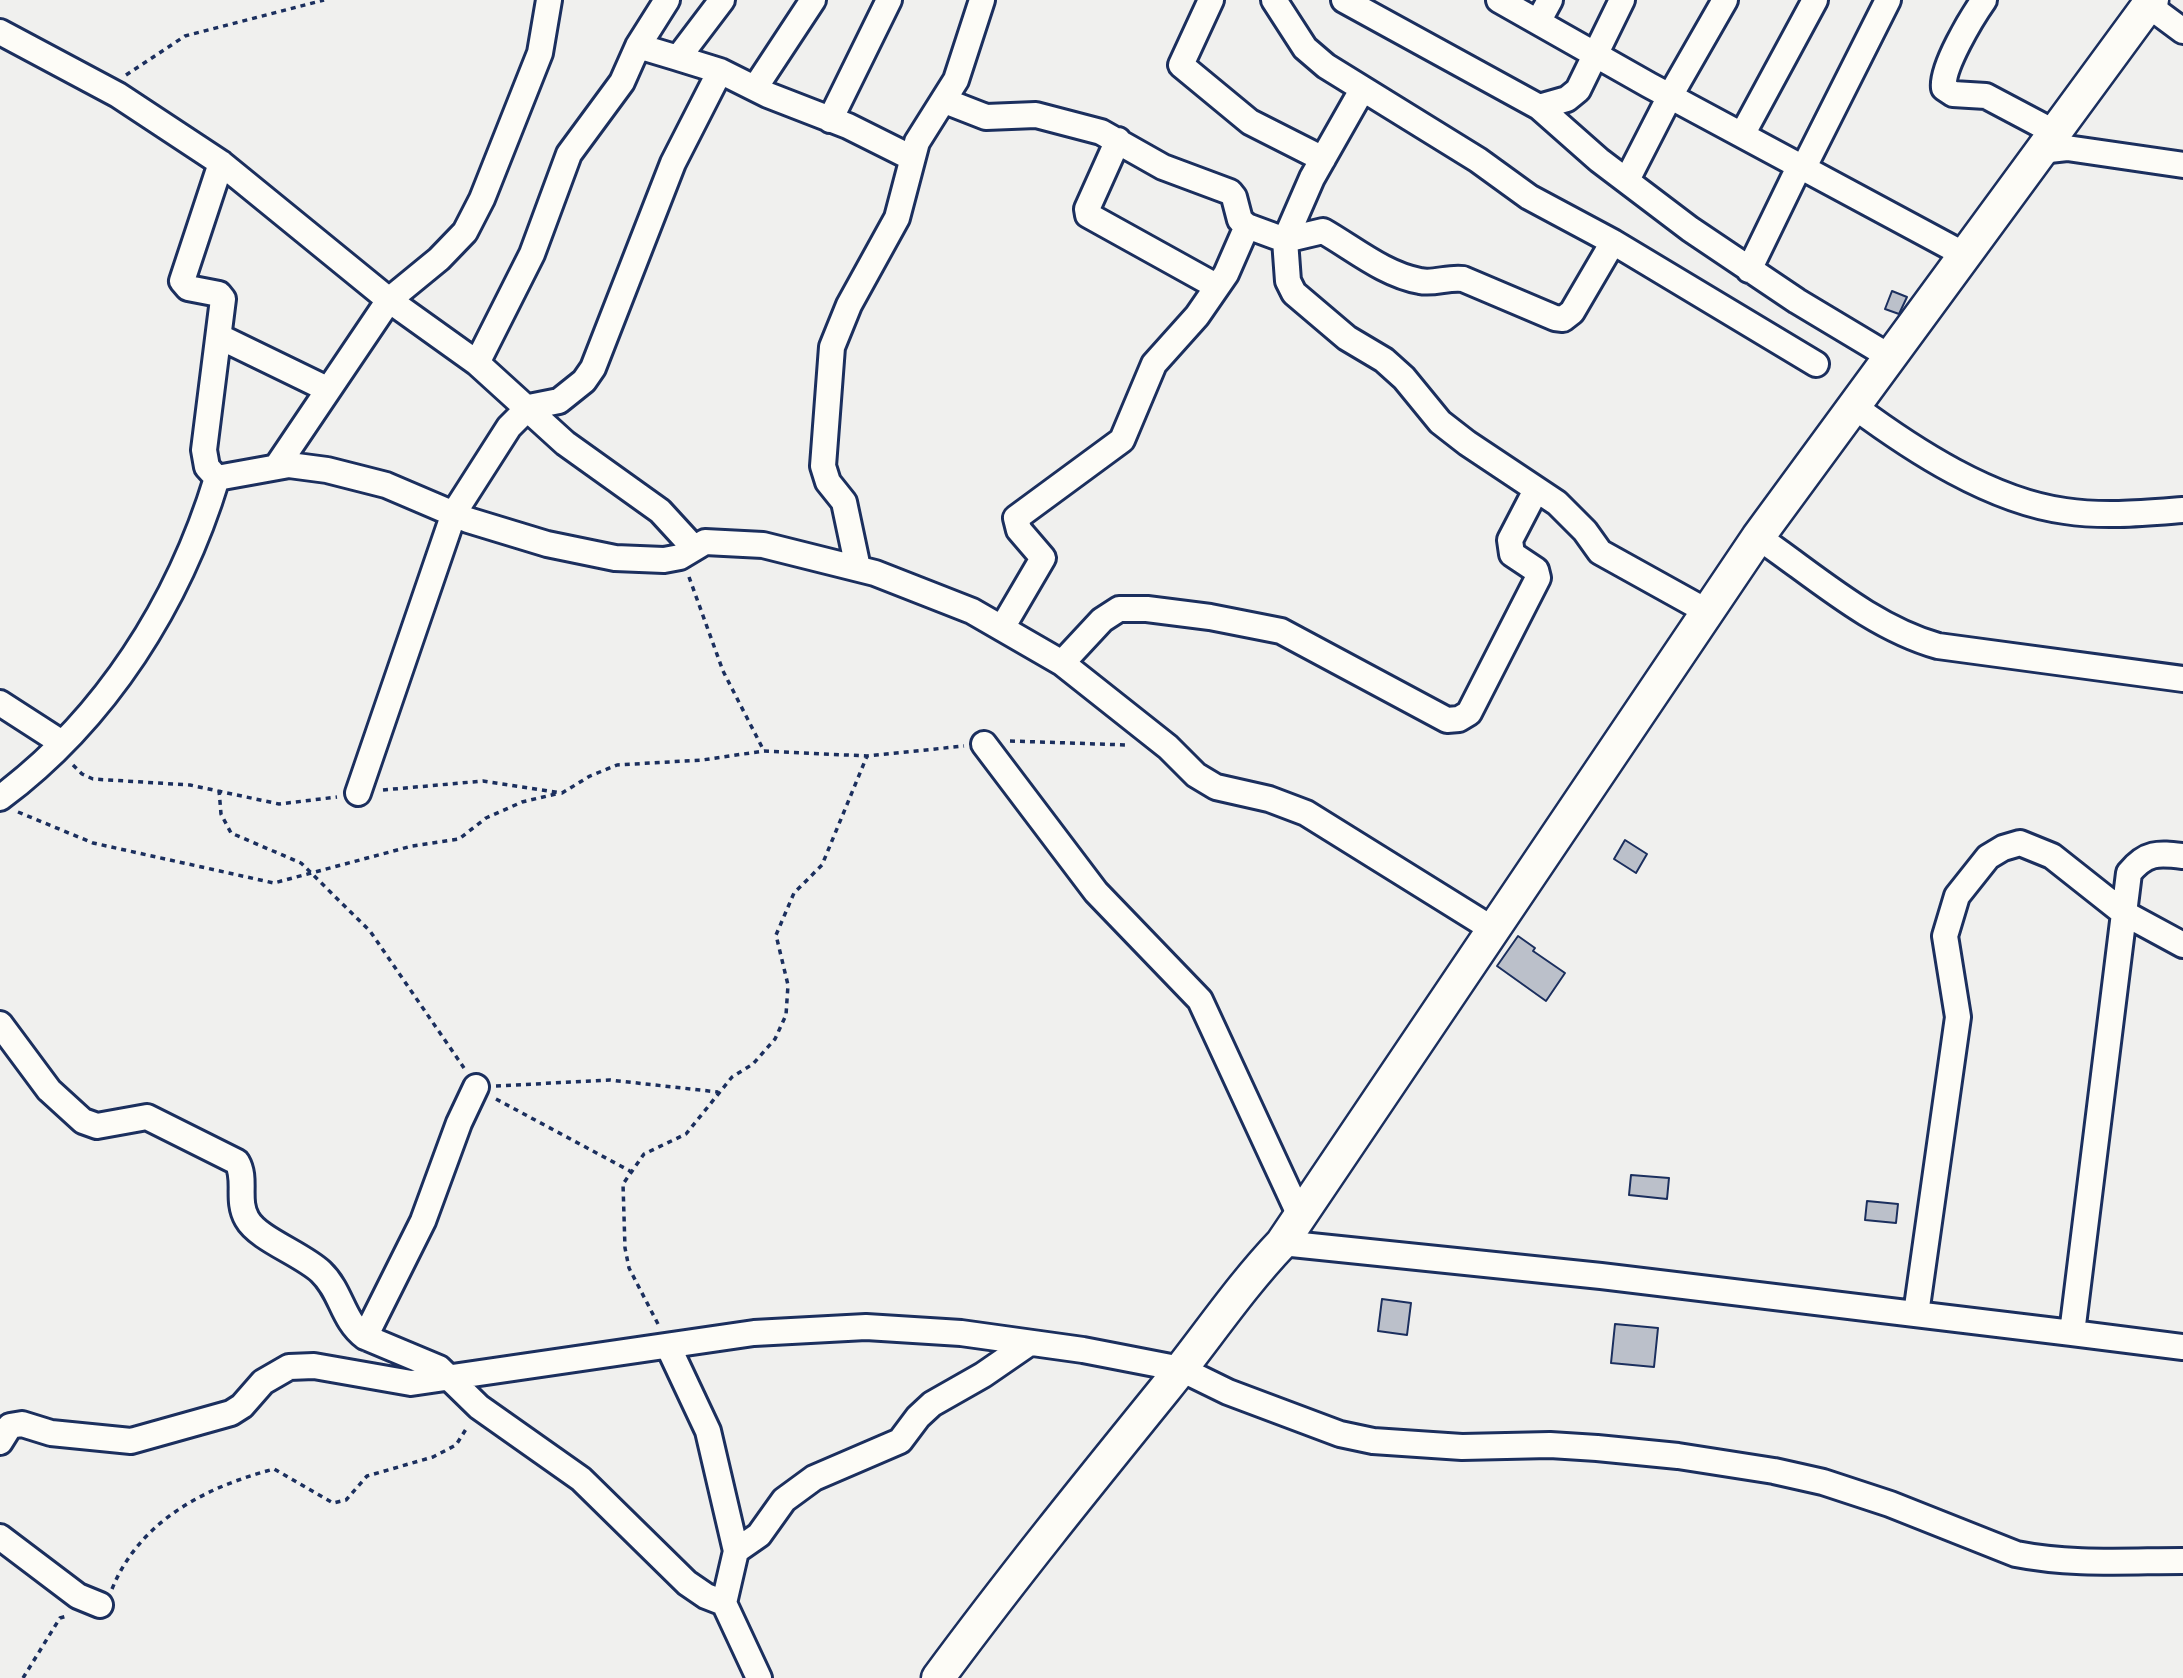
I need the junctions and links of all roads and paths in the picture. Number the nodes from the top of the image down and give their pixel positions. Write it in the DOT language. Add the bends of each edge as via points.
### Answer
graph roads {
  1 [pos="324,0"];
  2 [pos="550,0"];
  3 [pos="667,0"];
  4 [pos="722,0"];
  5 [pos="813,0"];
  6 [pos="889,0"];
  7 [pos="982,0"];
  8 [pos="1211,0"];
  9 [pos="1275,0"];
  10 [pos="1343,0"];
  11 [pos="1499,0"];
  12 [pos="1622,0"];
  13 [pos="1725,0"];
  14 [pos="1815,0"];
  15 [pos="1888,0"];
  16 [pos="1984,0"];
  17 [pos="2150,2"];
  18 [pos="1544,11"];
  19 [pos="2183,31"];
  20 [pos="0,32"];
  21 [pos="638,46"];
  22 [pos="1597,55"];
  23 [pos="678,58"];
  24 [pos="720,71"];
  25 [pos="104,88"];
  26 [pos="755,88"];
  27 [pos="1362,90"];
  28 [pos="1670,96"];
  29 [pos="945,101"];
  30 [pos="1539,107"];
  31 [pos="830,120"];
  32 [pos="1742,135"];
  33 [pos="1118,141"];
  34 [pos="2047,141"];
  35 [pos="912,158"];
  36 [pos="1323,159"];
  37 [pos="221,163"];
  38 [pos="2183,165"];
  39 [pos="1802,166"];
  40 [pos="1627,180"];
  41 [pos="1247,226"];
  42 [pos="1285,240"];
  43 [pos="1613,242"];
  44 [pos="1965,255"];
  45 [pos="1749,270"];
  46 [pos="1216,286"];
  47 [pos="388,300"];
  48 [pos="220,337"];
  49 [pos="1892,358"];
  50 [pos="477,363"];
  51 [pos="1816,364"];
  52 [pos="327,389"];
  53 [pos="528,407"];
  54 [pos="1854,407"];
  55 [pos="277,466"];
  56 [pos="217,478"];
  57 [pos="1536,490"];
  58 [pos="2183,510"];
  59 [pos="454,513"];
  60 [pos="1758,537"];
  61 [pos="686,552"];
  62 [pos="858,568"];
  63 [pos="1708,612"];
  64 [pos="1002,628"];
  65 [pos="1062,663"];
  66 [pos="2183,679"];
  67 [pos="0,703"];
  68 [pos="62,743"];
  69 [pos="984,744"];
  70 [pos="1168,747"];
  71 [pos="764,751"];
  72 [pos="867,755"];
  73 [pos="219,790"];
  74 [pos="358,793"];
  75 [pos="562,793"];
  76 [pos="5,804"];
  77 [pos="2183,856"];
  78 [pos="312,874"];
  79 [pos="2124,913"];
  80 [pos="1494,930"];
  81 [pos="2183,945"];
  82 [pos="0,1024"];
  83 [pos="477,1087"];
  84 [pos="719,1092"];
  85 [pos="630,1171"];
  86 [pos="1300,1216"];
  87 [pos="1282,1243"];
  88 [pos="1916,1314"];
  89 [pos="2072,1333"];
  90 [pos="365,1337"];
  91 [pos="1028,1344"];
  92 [pos="2183,1347"];
  93 [pos="669,1348"];
  94 [pos="1181,1369"];
  95 [pos="447,1377"];
  96 [pos="479,1406"];
  97 [pos="0,1442"];
  98 [pos="0,1537"];
  99 [pos="736,1552"];
  100 [pos="2183,1561"];
  101 [pos="724,1603"];
  102 [pos="100,1605"];
  103 [pos="23,1678"];
  104 [pos="759,1678"];
  105 [pos="937,1678"];
  1 -- 25 [label="path" via="185,37"];
  2 -- 47 [label="street" via="540,53 465,232"];
  3 -- 21 [label="street"];
  4 -- 23 [label="street"];
  5 -- 26 [label="street"];
  6 -- 31 [label="street"];
  7 -- 29 [label="street"];
  8 -- 36 [label="street" via="1181,65 1250,122"];
  9 -- 27 [label="street" via="1305,48"];
  10 -- 30 [label="street"];
  11 -- 18 [label="street"];
  12 -- 22 [label="street"];
  13 -- 28 [label="street"];
  14 -- 32 [label="street"];
  15 -- 39 [label="street"];
  16 -- 34 [label="street" via="1954,54 1944,88 1954,94 1986,96"];
  17 -- 19 [label="street"];
  17 -- 34 [label="street"];
  18 -- 22 [label="street"];
  20 -- 25 [label="street"];
  21 -- 23 [label="street"];
  21 -- 50 [label="street" via="622,82 569,154 532,254"];
  22 -- 28 [label="street"];
  22 -- 30 [label="street" via="1575,93"];
  23 -- 24 [label="street"];
  24 -- 26 [label="street"];
  24 -- 53 [label="street" via="673,163 593,368 559,401"];
  25 -- 37 [label="street"];
  26 -- 31 [label="street"];
  27 -- 36 [label="street"];
  27 -- 43 [label="street" via="1478,160 1529,197"];
  28 -- 32 [label="street"];
  28 -- 40 [label="street"];
  29 -- 33 [label="street" via="986,117 1036,115 1093,129"];
  29 -- 35 [label="street" via="917,142"];
  30 -- 40 [label="street"];
  31 -- 35 [label="street"];
  32 -- 39 [label="street"];
  33 -- 41 [label="street" via="1163,167 1230,192 1240,220"];
  33 -- 46 [label="street" via="1088,215"];
  34 -- 38 [label="street"];
  34 -- 44 [label="street"];
  35 -- 62 [label="street" via="897,218 849,305 829,364 823,466 828,482 844,502"];
  36 -- 42 [label="street"];
  37 -- 47 [label="street"];
  37 -- 48 [label="street" via="182,281 188,288 219,294 223,299"];
  39 -- 44 [label="street"];
  39 -- 45 [label="street"];
  40 -- 45 [label="street"];
  41 -- 42 [label="street"];
  41 -- 46 [label="street"];
  42 -- 43 [label="street" via="1323,231 1405,276 1425,282 1449,277 1469,281 1559,319 1572,312"];
  42 -- 57 [label="street" via="1287,281 1294,293 1347,338 1384,360 1440,422"];
  43 -- 51 [label="street"];
  44 -- 49 [label="street"];
  45 -- 49 [label="street"];
  46 -- 64 [label="street" via="1197,316 1154,364 1122,440 1016,518 1019,530 1043,558"];
  47 -- 50 [label="street"];
  47 -- 52 [label="street"];
  48 -- 52 [label="street"];
  48 -- 56 [label="street" via="204,450 208,467"];
  49 -- 54 [label="street"];
  50 -- 53 [label="street"];
  52 -- 55 [label="street"];
  53 -- 59 [label="street" via="509,427"];
  53 -- 61 [label="street" via="565,443 660,511"];
  54 -- 58 [label="street" via="1926,457 2039,505 2093,514"];
  54 -- 60 [label="street"];
  55 -- 56 [label="street"];
  55 -- 59 [label="street" via="327,470 386,485"];
  56 -- 68 [label="street" via="195,547 136,653 82,725"];
  57 -- 63 [label="street" via="1566,512 1601,552"];
  57 -- 65 [label="street" via="1510,540 1513,555 1536,570 1538,578 1469,713 1459,719 1447,720 1281,631 1210,617 1119,609 1102,620"];
  59 -- 61 [label="street" via="547,544 615,558 664,560"];
  59 -- 74 [label="street"];
  60 -- 63 [label="street"];
  60 -- 66 [label="street" via="1910,638 1938,646"];
  61 -- 62 [label="street" via="705,542 762,545"];
  61 -- 71 [label="path" via="723,671"];
  62 -- 64 [label="street" via="972,611"];
  63 -- 80 [label="street"];
  64 -- 65 [label="street"];
  65 -- 70 [label="street"];
  67 -- 68 [label="street"];
  68 -- 73 [label="path" via="74,768 93,779"];
  68 -- 76 [label="street"];
  69 -- 70 [label="path" via="1016,740"];
  69 -- 72 [label="path"];
  69 -- 86 [label="street" via="1096,892 1200,1000"];
  70 -- 80 [label="street" via="1196,775 1216,787 1306,813"];
  71 -- 72 [label="path"];
  71 -- 75 [label="path" via="617,765"];
  72 -- 84 [label="path" via="822,865 794,893 776,935 788,985 786,1014 767,1051"];
  73 -- 74 [label="path" via="279,804"];
  73 -- 78 [label="path" via="221,814 231,833 300,863"];
  74 -- 75 [label="path" via="483,781"];
  75 -- 78 [label="path" via="523,802 486,818 459,839 412,846"];
  76 -- 78 [label="path" via="93,843 150,858 274,883"];
  77 -- 79 [label="street" via="2155,852 2140,860 2129,873"];
  78 -- 83 [label="path" via="370,931"];
  79 -- 81 [label="street"];
  79 -- 88 [label="street" via="2052,856 2020,843 1987,858 1957,896 1945,936 1958,1017"];
  79 -- 89 [label="street"];
  80 -- 86 [label="street"];
  82 -- 90 [label="street" via="49,1090 83,1121 97,1126 147,1117 237,1162 241,1208 249,1223 304,1256 324,1275 334,1287 347,1321"];
  83 -- 84 [label="path" via="610,1080"];
  83 -- 85 [label="path"];
  83 -- 90 [label="street" via="423,1221"];
  84 -- 85 [label="path" via="686,1134 644,1154"];
  85 -- 93 [label="path" via="623,1184 629,1268"];
  86 -- 87 [label="street"];
  87 -- 88 [label="street"];
  87 -- 94 [label="street" via="1251,1275"];
  88 -- 89 [label="street"];
  89 -- 92 [label="street"];
  90 -- 95 [label="street" via="428,1361"];
  91 -- 93 [label="street" via="961,1333 866,1327 754,1333"];
  91 -- 94 [label="street"];
  91 -- 99 [label="street" via="932,1404 900,1441 814,1478 784,1500 759,1535"];
  93 -- 95 [label="street"];
  93 -- 99 [label="street" via="709,1431"];
  94 -- 100 [label="street" via="1228,1392 1340,1434 1373,1441 1476,1447 1550,1445 1678,1456 1823,1482 2015,1554 2119,1563"];
  94 -- 105 [label="street"];
  95 -- 96 [label="street"];
  95 -- 97 [label="street" via="396,1382 314,1366 289,1367 263,1382 231,1413 131,1441 51,1433 22,1424 9,1426"];
  96 -- 101 [label="street" via="581,1479 687,1583"];
  96 -- 102 [label="path" via="456,1445 433,1457 367,1476 346,1500 333,1503 274,1469 229,1481 159,1522 134,1548 107,1602"];
  98 -- 102 [label="street" via="71,1591"];
  99 -- 101 [label="street"];
  101 -- 104 [label="street"];
  102 -- 103 [label="path" via="60,1618"];
}
